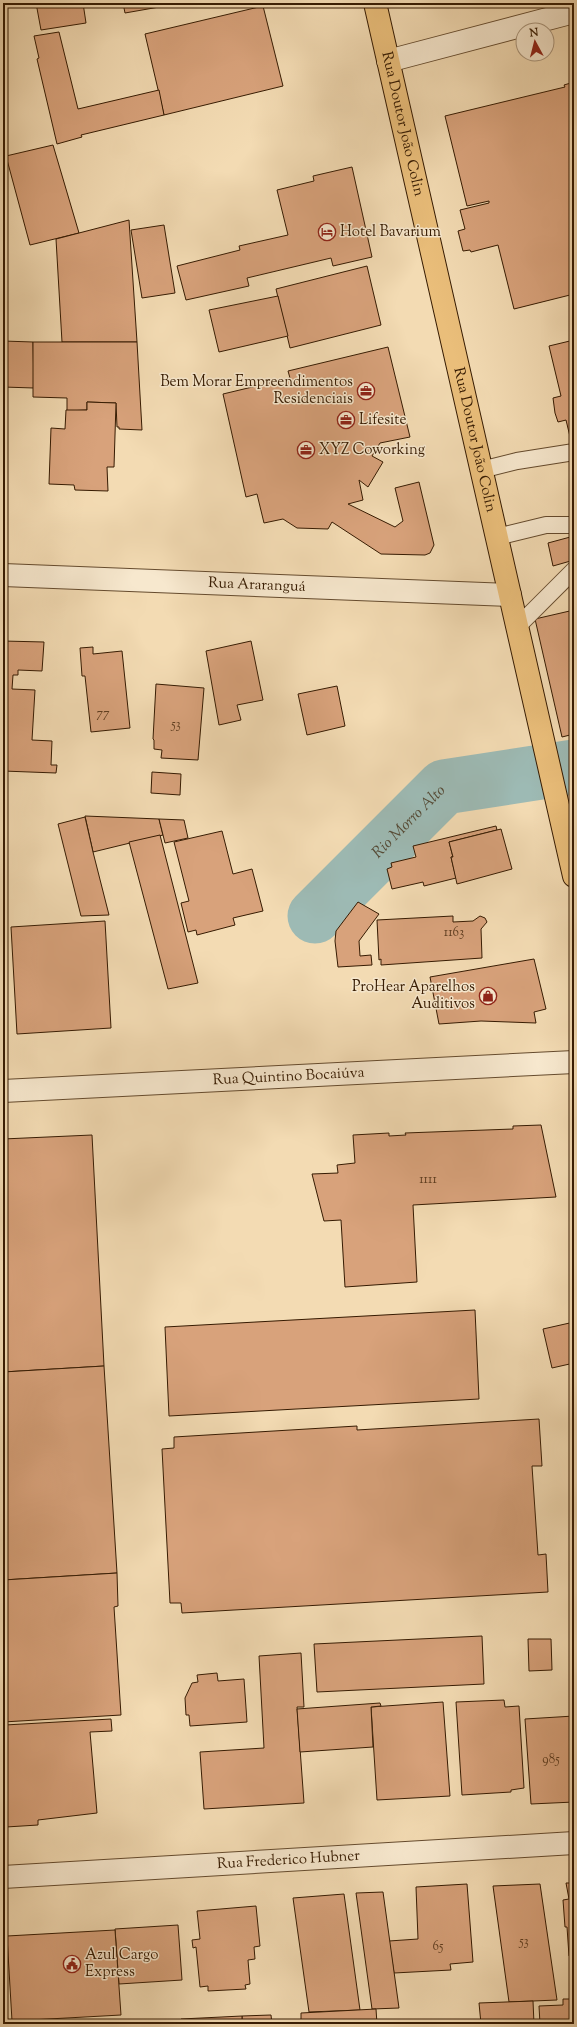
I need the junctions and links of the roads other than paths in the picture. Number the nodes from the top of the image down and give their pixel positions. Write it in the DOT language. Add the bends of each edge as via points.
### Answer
graph roads {
  1 [pos="375,3"];
  2 [pos="574,12"];
  3 [pos="388,62"];
  4 [pos="574,452"];
  5 [pos="481,470"];
  6 [pos="574,525"];
  7 [pos="497,537"];
  8 [pos="574,570"];
  9 [pos="3,575"];
  10 [pos="510,595"];
  11 [pos="517,627"];
  12 [pos="574,876"];
  13 [pos="574,1062"];
  14 [pos="3,1091"];
  15 [pos="574,1843"];
  16 [pos="3,1877"];
  1 -- 3 [label="main road, Rua Doutor João Colin"];
  2 -- 3 [label="street"];
  3 -- 5 [label="main road, Rua Doutor João Colin"];
  4 -- 5 [label="lane" via="516,461"];
  5 -- 7 [label="main road, Rua Doutor João Colin"];
  6 -- 7 [label="lane" via="546,525"];
  7 -- 10 [label="main road, Rua Doutor João Colin"];
  8 -- 11 [label="lane"];
  9 -- 10 [label="street, Rua Araranguá"];
  10 -- 11 [label="main road, Rua Doutor João Colin"];
  11 -- 12 [label="main road, Rua Doutor João Colin"];
  13 -- 14 [label="street, Rua Quintino Bocaiúva"];
  15 -- 16 [label="street, Rua Frederico Hubner"];
}
